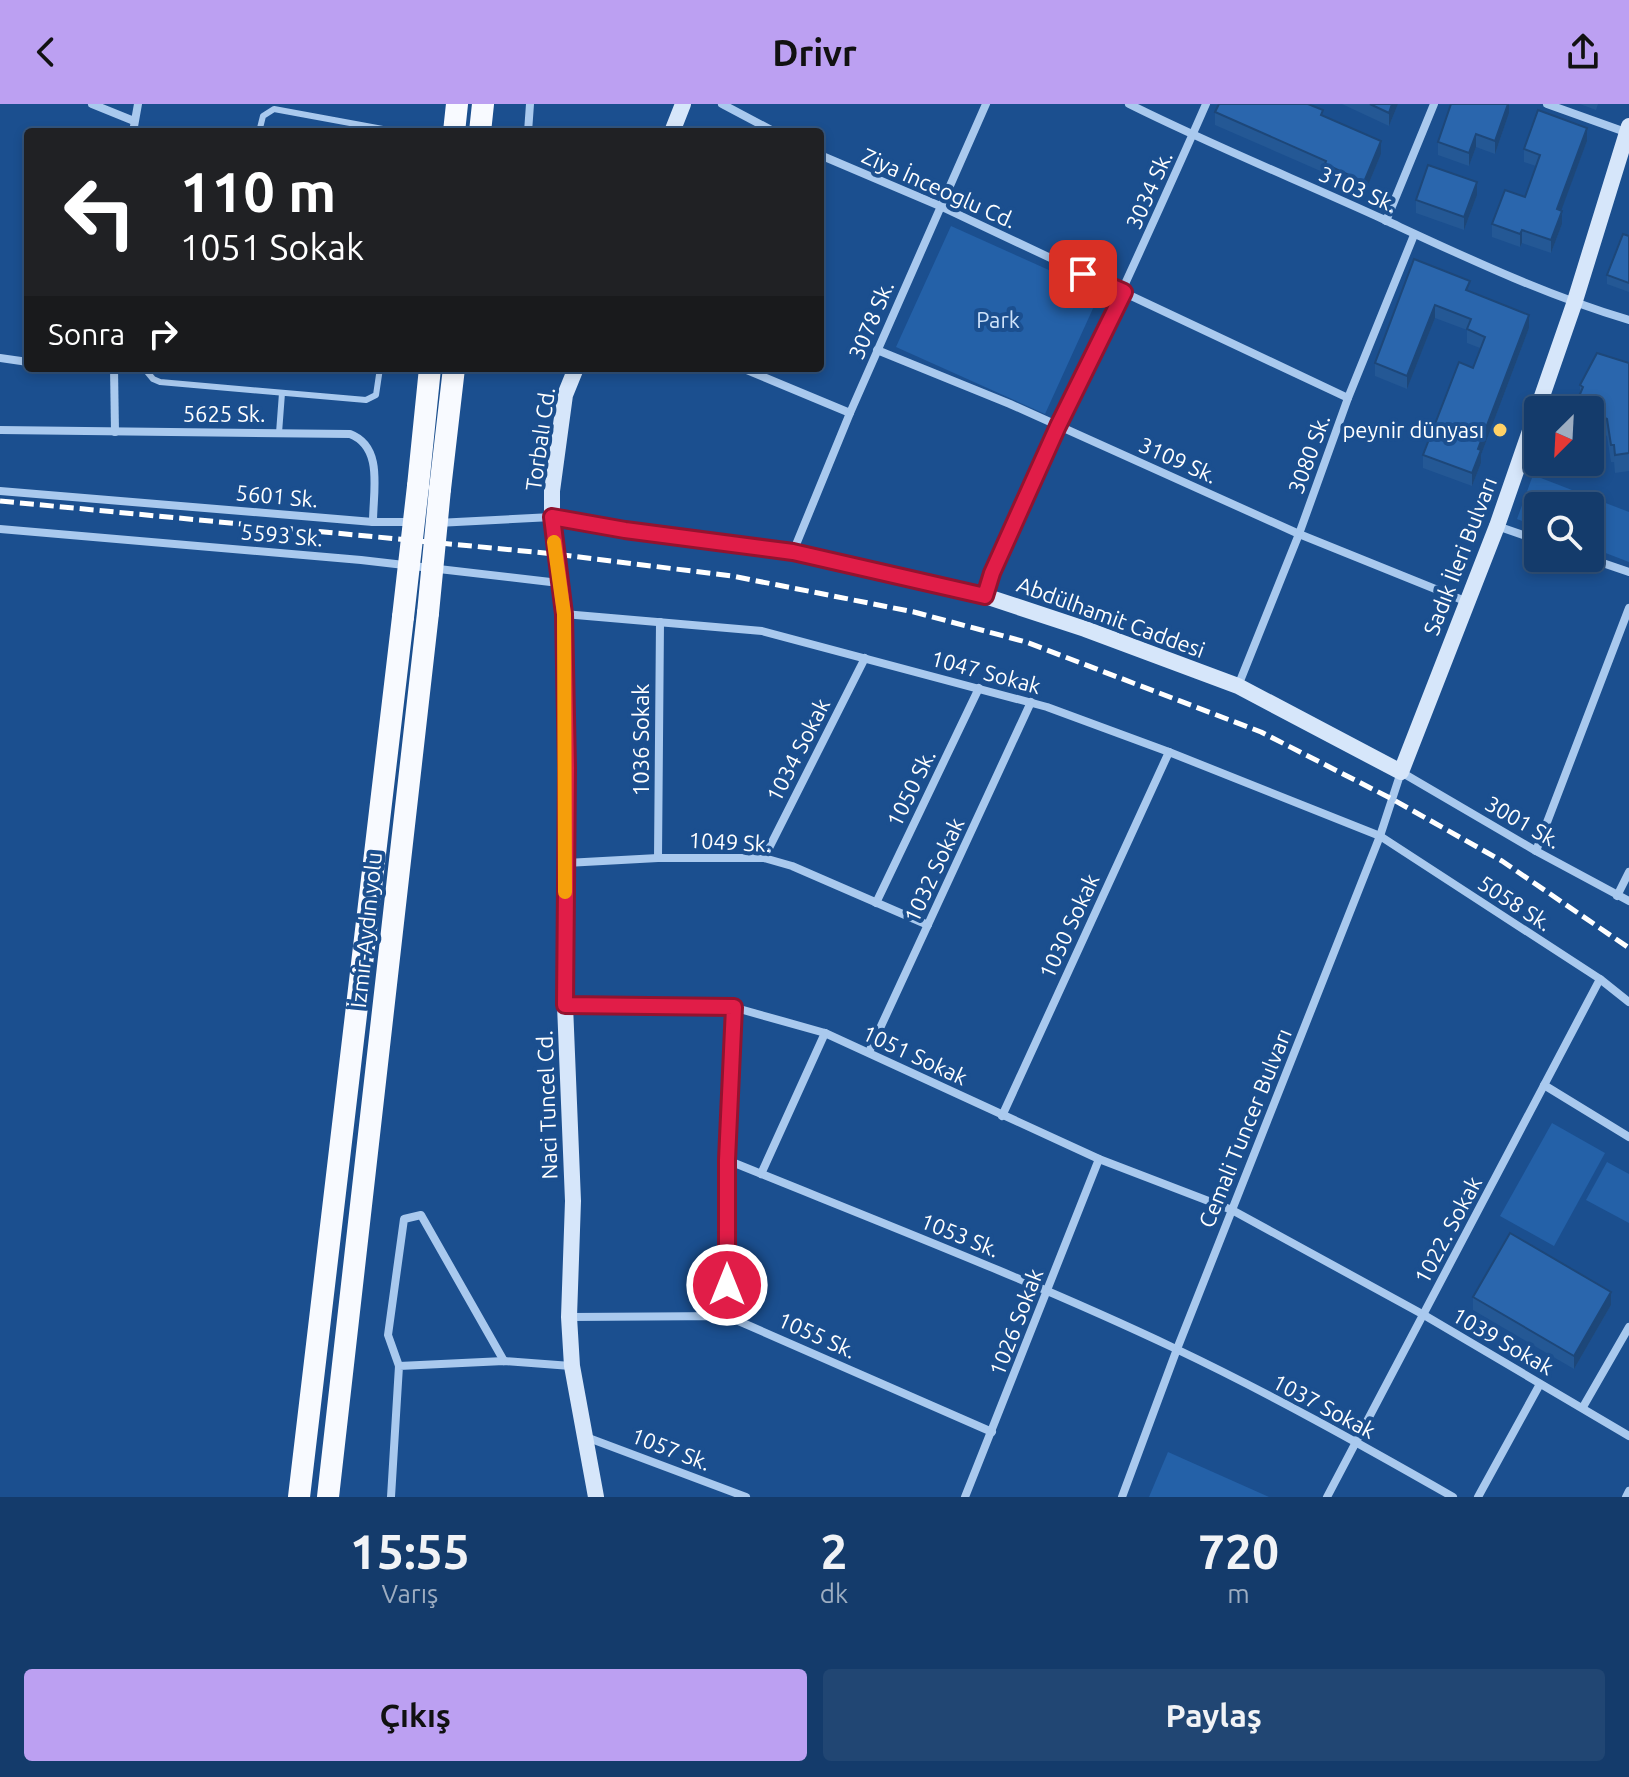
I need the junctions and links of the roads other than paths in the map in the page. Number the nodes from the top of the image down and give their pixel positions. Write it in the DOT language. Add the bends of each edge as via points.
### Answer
graph roads {
  1 [pos="92,104"];
  2 [pos="138,104"];
  3 [pos="457,104"];
  4 [pos="483,104"];
  5 [pos="530,104"];
  6 [pos="683,104"];
  7 [pos="722,104"];
  8 [pos="986,104"];
  9 [pos="1129,104"];
  10 [pos="1206,104"];
  11 [pos="1434,104"];
  12 [pos="1547,104"];
  13 [pos="134,121"];
  14 [pos="133,128"];
  15 [pos="260,128"];
  16 [pos="377,128"];
  17 [pos="454,128"];
  18 [pos="480,128"];
  19 [pos="528,128"];
  20 [pos="674,128"];
  21 [pos="767,128"];
  22 [pos="1628,130"];
  23 [pos="1192,136"];
  24 [pos="824,157"];
  25 [pos="940,206"];
  26 [pos="1386,221"];
  27 [pos="1414,235"];
  28 [pos="1124,292"];
  29 [pos="1574,304"];
  30 [pos="1629,320"];
  31 [pos="877,350"];
  32 [pos="0,358"];
  33 [pos="24,361"];
  34 [pos="114,372"];
  35 [pos="147,372"];
  36 [pos="380,372"];
  37 [pos="430,372"];
  38 [pos="453,372"];
  39 [pos="574,372"];
  40 [pos="752,372"];
  41 [pos="282,393"];
  42 [pos="1348,398"];
  43 [pos="850,413"];
  44 [pos="1058,426"];
  45 [pos="0,430"];
  46 [pos="115,432"];
  47 [pos="279,433"];
  48 [pos="429,487"];
  49 [pos="0,491"];
  50 [pos="552,517"];
  51 [pos="373,522"];
  52 [pos="1497,526"];
  53 [pos="0,529"];
  54 [pos="1299,534"];
  55 [pos="1524,535"];
  56 [pos="793,552"];
  57 [pos="1604,563"];
  58 [pos="1629,572"];
  59 [pos="559,583"];
  60 [pos="985,596"];
  61 [pos="1465,601"];
  62 [pos="1629,608"];
  63 [pos="564,614"];
  64 [pos="660,622"];
  65 [pos="865,658"];
  66 [pos="1238,686"];
  67 [pos="979,688"];
  68 [pos="1031,702"];
  69 [pos="1169,752"];
  70 [pos="1401,772"];
  71 [pos="1380,836"];
  72 [pos="1536,851"];
  73 [pos="658,858"];
  74 [pos="764,858"];
  75 [pos="565,863"];
  76 [pos="1629,872"];
  77 [pos="1617,896"];
  78 [pos="1629,901"];
  79 [pos="876,903"];
  80 [pos="928,925"];
  81 [pos="1600,979"];
  82 [pos="1629,1002"];
  83 [pos="565,1005"];
  84 [pos="734,1007"];
  85 [pos="825,1033"];
  86 [pos="869,1052"];
  87 [pos="1544,1085"];
  88 [pos="1002,1116"];
  89 [pos="1629,1137"];
  90 [pos="1099,1159"];
  91 [pos="727,1160"];
  92 [pos="761,1174"];
  93 [pos="1232,1210"];
  94 [pos="1048,1291"];
  95 [pos="1424,1315"];
  96 [pos="727,1316"];
  97 [pos="569,1317"];
  98 [pos="1629,1327"];
  99 [pos="1177,1349"];
  100 [pos="504,1361"];
  101 [pos="399,1366"];
  102 [pos="572,1366"];
  103 [pos="1540,1384"];
  104 [pos="1583,1407"];
  105 [pos="992,1432"];
  106 [pos="583,1435"];
  107 [pos="1629,1436"];
  108 [pos="1356,1442"];
  109 [pos="1629,1491"];
  110 [pos="299,1497"];
  111 [pos="328,1497"];
  112 [pos="391,1497"];
  113 [pos="596,1497"];
  114 [pos="746,1497"];
  115 [pos="965,1497"];
  116 [pos="1122,1497"];
  117 [pos="1327,1497"];
  118 [pos="1453,1497"];
  119 [pos="1478,1497"];
  120 [pos="1626,1497"];
  1 -- 13 [label="street"];
  2 -- 13 [label="street"];
  3 -- 17 [label="highway"];
  4 -- 18 [label="highway"];
  5 -- 19 [label="street"];
  6 -- 20 [label="main road"];
  7 -- 21 [label="street"];
  8 -- 25 [label="street, 3078 Sk."];
  9 -- 23 [label="street, 3103 Sk."];
  10 -- 23 [label="street, 3034 Sk."];
  11 -- 26 [label="street"];
  12 -- 22 [label="street"];
  13 -- 14 [label="street"];
  15 -- 16 [label="lane" via="263,116 274,109"];
  22 -- 29 [label="main road, Sadık İleri Bulvarı"];
  23 -- 26 [label="street, 3103 Sk."];
  23 -- 28 [label="street, 3034 Sk."];
  24 -- 25 [label="street, Ziya İnceoglu Cd."];
  25 -- 28 [label="street, Ziya İnceoglu Cd."];
  25 -- 31 [label="street, 3078 Sk."];
  26 -- 27 [label="street, 3103 Sk."];
  27 -- 29 [label="street, 3103 Sk."];
  27 -- 42 [label="street, 3080 Sk."];
  28 -- 42 [label="street, Ziya İnceoglu Cd."];
  28 -- 44 [label="street, 3034 Sk."];
  29 -- 30 [label="street, 3103 Sk."];
  29 -- 52 [label="main road, Sadık İleri Bulvarı"];
  31 -- 43 [label="street, 3078 Sk."];
  31 -- 44 [label="street, 3109 Sk."];
  32 -- 33 [label="street"];
  34 -- 46 [label="street"];
  35 -- 41 [label="lane" via="160,382"];
  36 -- 41 [label="lane" via="378,391 369,400"];
  37 -- 48 [label="highway"];
  38 -- 48 [label="highway, İzmir-Aydın yolu"];
  39 -- 50 [label="main road, Torbalı Cd." via="565,395"];
  40 -- 43 [label="street"];
  41 -- 47 [label="lane"];
  42 -- 54 [label="street, 3080 Sk."];
  43 -- 56 [label="street, 3078 Sk."];
  44 -- 54 [label="street, 3109 Sk."];
  44 -- 60 [label="street, 3034 Sk."];
  45 -- 46 [label="street, 5625 Sk."];
  46 -- 47 [label="street, 5625 Sk."];
  47 -- 51 [label="street, 5625 Sk." via="341,433 365,442 373,456"];
  48 -- 110 [label="highway, İzmir-Aydın yolu, bridge" via="403,617"];
  48 -- 111 [label="highway, İzmir-Aydın yolu, bridge" via="428,613"];
  49 -- 51 [label="street, 5601 Sk."];
  50 -- 51 [label="street, 5601 Sk."];
  50 -- 56 [label="main road, Abdülhamit Caddesi"];
  50 -- 59 [label="main road, Naci Tuncel Cd."];
  52 -- 55 [label="street"];
  52 -- 61 [label="main road, Sadık İleri Bulvarı"];
  53 -- 59 [label="street, 5593 Sk."];
  54 -- 61 [label="street, 3109 Sk."];
  54 -- 66 [label="street, 3080 Sk."];
  56 -- 60 [label="main road, Abdülhamit Caddesi"];
  57 -- 58 [label="street"];
  59 -- 63 [label="main road, Naci Tuncel Cd."];
  60 -- 66 [label="main road, Abdülhamit Caddesi"];
  61 -- 70 [label="main road, Sadık İleri Bulvarı"];
  62 -- 72 [label="street"];
  63 -- 64 [label="street, 1047 Sokak"];
  63 -- 75 [label="main road, Naci Tuncel Cd."];
  64 -- 65 [label="street, 1047 Sokak" via="762,631"];
  64 -- 73 [label="street, 1036 Sokak"];
  65 -- 67 [label="street, 1047 Sokak"];
  65 -- 74 [label="street, 1034 Sokak"];
  66 -- 70 [label="main road, Abdülhamit Caddesi"];
  67 -- 68 [label="street, 1047 Sokak"];
  67 -- 79 [label="street, 1050 Sk."];
  68 -- 69 [label="street, 1047 Sokak"];
  68 -- 80 [label="street, 1032 Sokak"];
  69 -- 71 [label="street, 1047 Sokak"];
  69 -- 88 [label="street, 1030 Sokak"];
  70 -- 71 [label="street, Cemali Tuncer Bulvarı"];
  70 -- 72 [label="street, 3001 Sk."];
  71 -- 81 [label="street, 5058 Sk."];
  71 -- 93 [label="street, Cemali Tuncer Bulvarı"];
  72 -- 77 [label="street, 3001 Sk."];
  73 -- 74 [label="street, 1049 Sk."];
  73 -- 75 [label="street, 1049 Sk."];
  74 -- 79 [label="street, 1049 Sk."];
  75 -- 83 [label="main road, Naci Tuncel Cd."];
  76 -- 77 [label="street"];
  77 -- 78 [label="street, 3001 Sk."];
  79 -- 80 [label="street, 1049 Sk."];
  80 -- 86 [label="street, 1032 Sokak"];
  81 -- 82 [label="street, 5058 Sk."];
  81 -- 87 [label="street, 1022. Sokak"];
  83 -- 84 [label="street, 1051 Sokak"];
  83 -- 97 [label="main road, Naci Tuncel Cd." via="573,1201"];
  84 -- 85 [label="street, 1051 Sokak"];
  84 -- 91 [label="street"];
  85 -- 86 [label="street, 1051 Sokak"];
  85 -- 92 [label="street"];
  86 -- 88 [label="street, 1051 Sokak"];
  87 -- 89 [label="street"];
  87 -- 95 [label="street, 1022. Sokak"];
  88 -- 90 [label="street, 1051 Sokak"];
  90 -- 93 [label="street, 1051 Sokak"];
  90 -- 94 [label="street, 1026 Sokak"];
  91 -- 92 [label="street, 1053 Sk."];
  91 -- 96 [label="street"];
  92 -- 94 [label="street, 1053 Sk."];
  93 -- 95 [label="street, 1039 Sokak"];
  93 -- 99 [label="street, Cemali Tuncer Bulvarı"];
  94 -- 99 [label="street, 1053 Sk."];
  94 -- 105 [label="street, 1026 Sokak"];
  95 -- 103 [label="street, 1039 Sokak"];
  95 -- 108 [label="street, 1022. Sokak"];
  96 -- 97 [label="street, 1055 Sk."];
  96 -- 105 [label="street, 1055 Sk."];
  97 -- 102 [label="main road, Naci Tuncel Cd."];
  98 -- 104 [label="street"];
  99 -- 108 [label="street, 1037 Sokak"];
  99 -- 116 [label="street, Cemali Tuncer Bulvarı"];
  100 -- 101 [label="street"];
  100 -- 101 [label="street" via="421,1215 404,1219 395,1273 388,1335"];
  100 -- 102 [label="street"];
  101 -- 112 [label="street"];
  102 -- 106 [label="main road, Naci Tuncel Cd."];
  103 -- 104 [label="street, 1039 Sokak"];
  103 -- 119 [label="street"];
  104 -- 107 [label="street, 1039 Sokak"];
  105 -- 115 [label="street, 1026 Sokak"];
  106 -- 113 [label="main road, Naci Tuncel Cd."];
  106 -- 114 [label="street, 1057 Sk."];
  108 -- 117 [label="street, 1022. Sokak"];
  108 -- 118 [label="street, 1037 Sokak"];
  109 -- 120 [label="street"];
}
